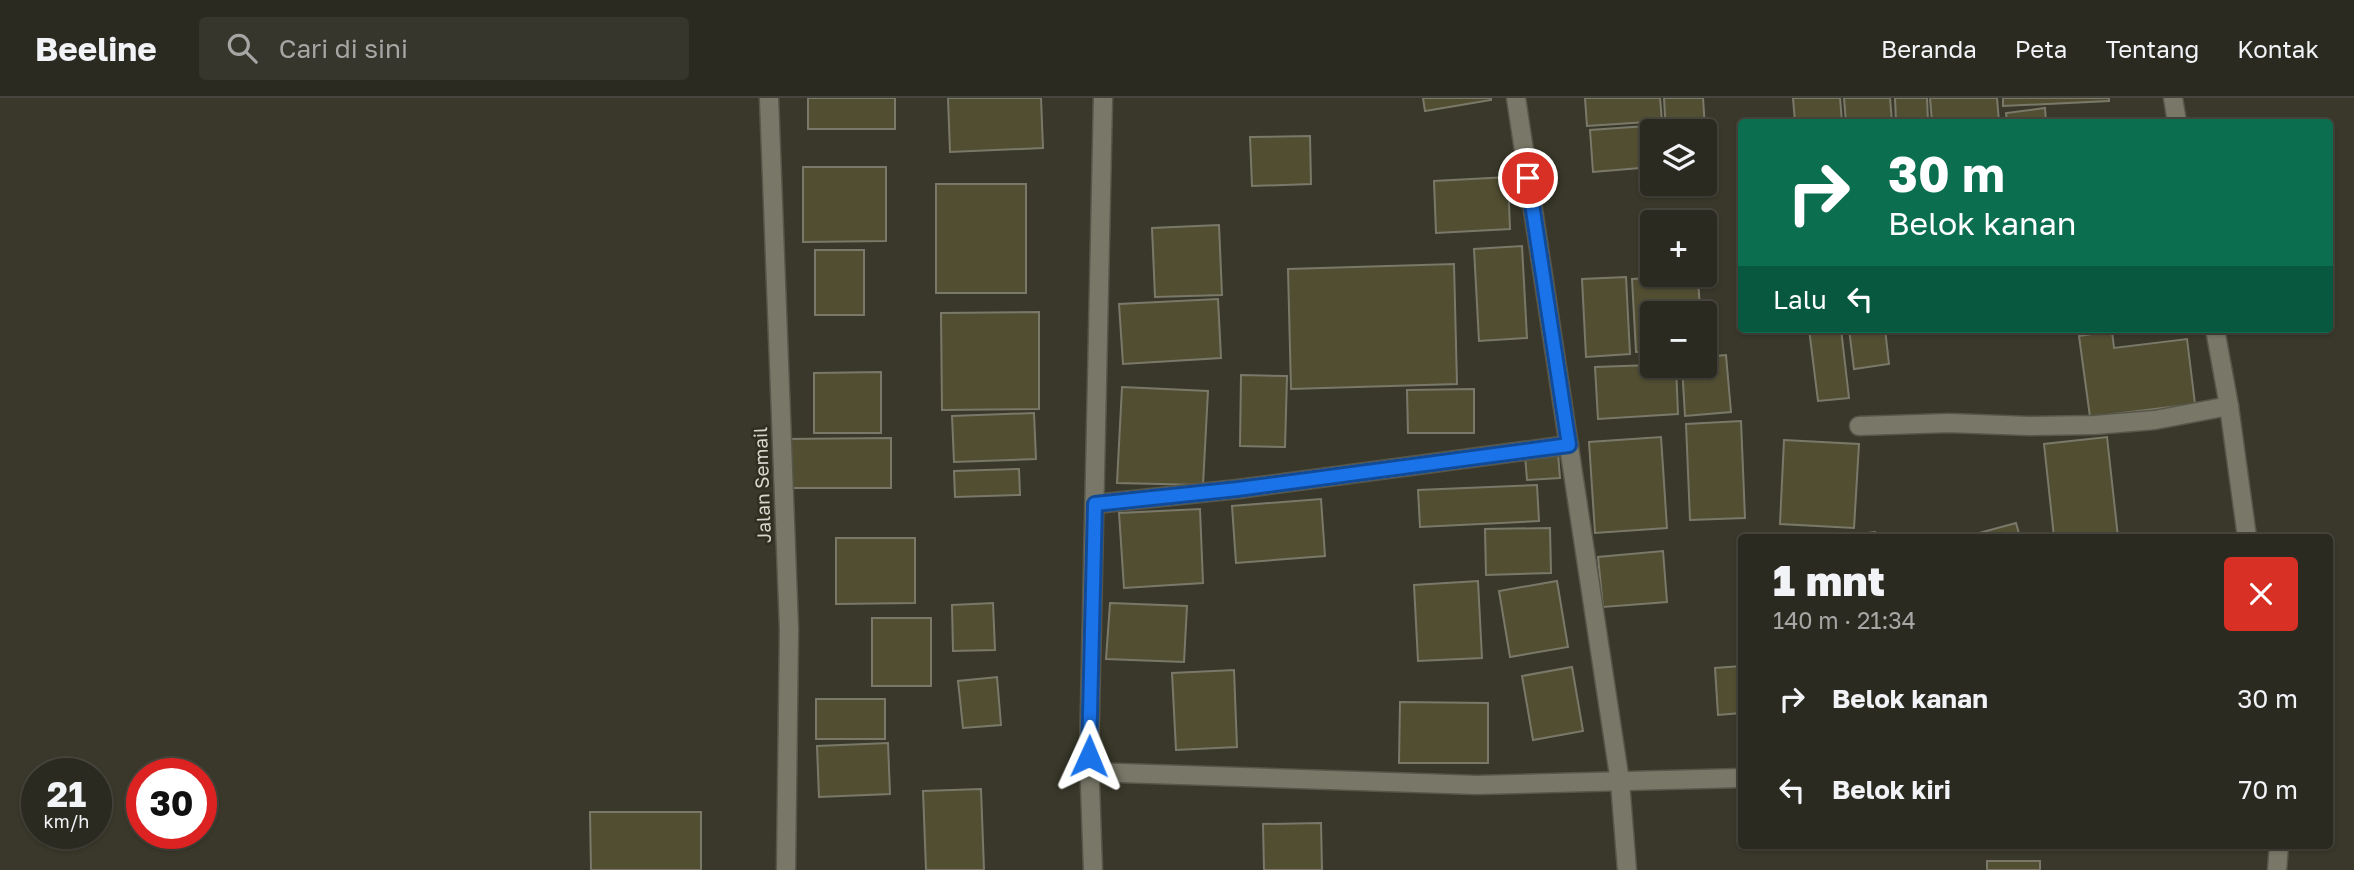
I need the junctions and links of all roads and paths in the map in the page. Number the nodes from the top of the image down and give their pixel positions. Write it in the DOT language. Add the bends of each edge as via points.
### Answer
graph roads {
  1 [pos="769,98"];
  2 [pos="1104,98"];
  3 [pos="1516,98"];
  4 [pos="2173,98"];
  5 [pos="2176,119"];
  6 [pos="2216,333"];
  7 [pos="2229,406"];
  8 [pos="1859,426"];
  9 [pos="1569,445"];
  10 [pos="1095,504"];
  11 [pos="2248,534"];
  12 [pos="1090,772"];
  13 [pos="1738,778"];
  14 [pos="1620,782"];
  15 [pos="2279,849"];
  16 [pos="786,870"];
  17 [pos="1093,870"];
  18 [pos="1627,870"];
  19 [pos="2277,870"];
  1 -- 16 [label="street, Jalan Semail" via="789,629"];
  2 -- 10 [label="street"];
  3 -- 9 [label="street"];
  4 -- 5 [label="street"];
  6 -- 7 [label="street"];
  7 -- 8 [label="street" via="2095,425"];
  7 -- 11 [label="street"];
  9 -- 10 [label="street"];
  9 -- 14 [label="street"];
  10 -- 12 [label="street"];
  12 -- 14 [label="street" via="1477,785"];
  12 -- 17 [label="street"];
  13 -- 14 [label="street"];
  14 -- 18 [label="street"];
  15 -- 19 [label="street"];
}
